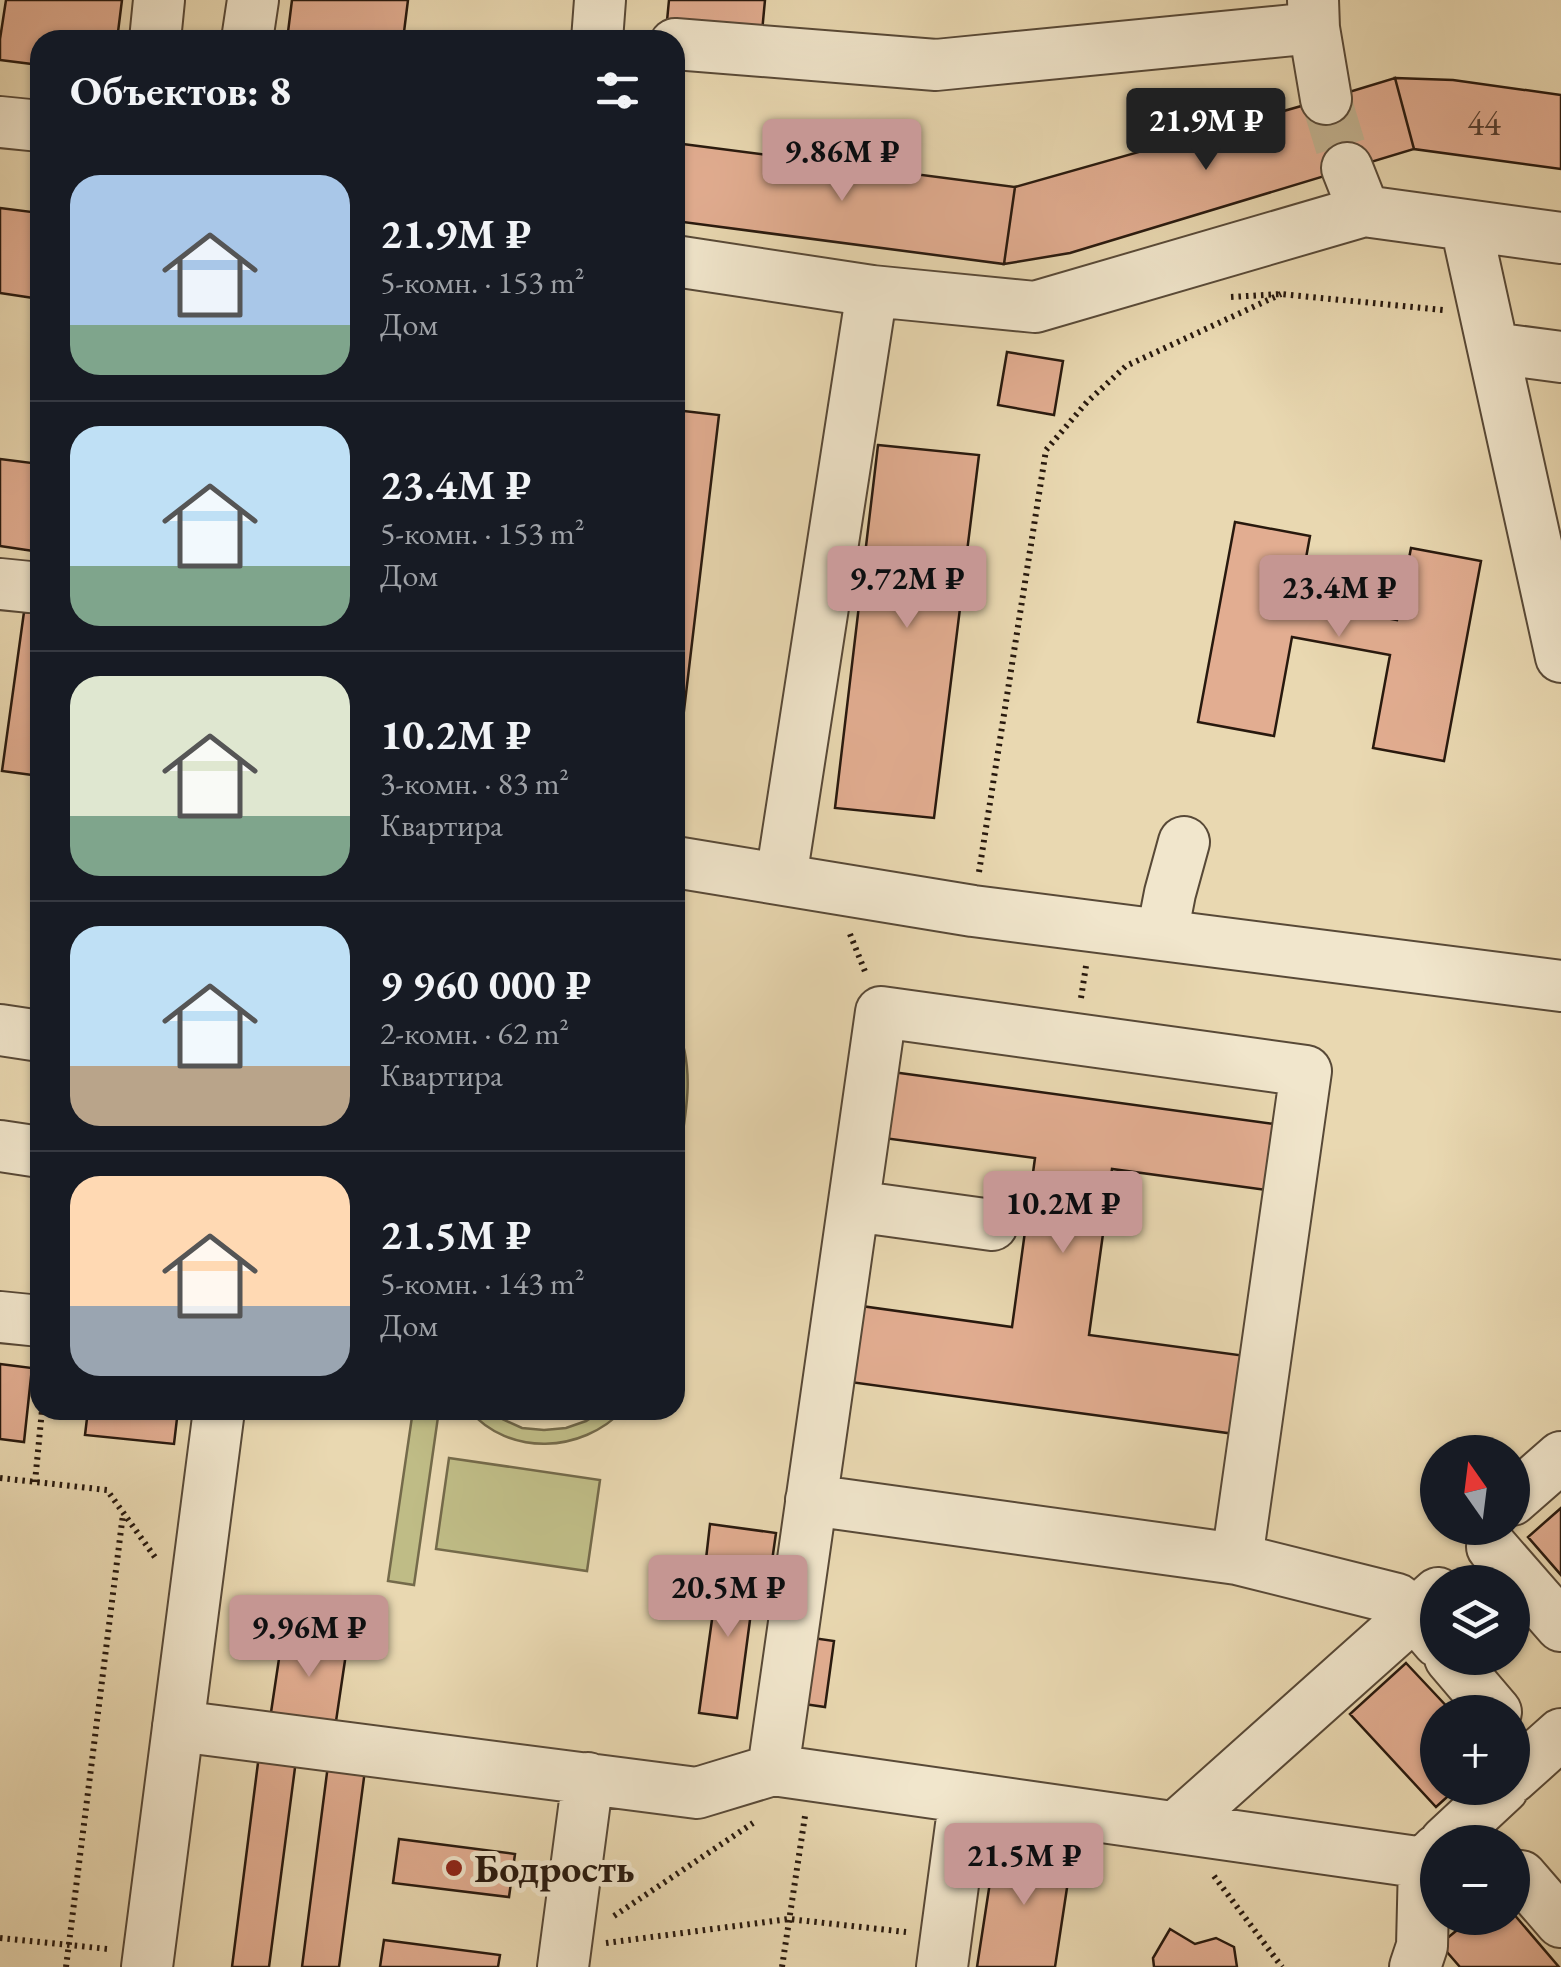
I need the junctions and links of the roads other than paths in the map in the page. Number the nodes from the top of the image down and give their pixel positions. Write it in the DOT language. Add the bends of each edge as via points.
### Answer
graph roads {
  1 [pos="159,0"];
  2 [pos="252,0"];
  3 [pos="1314,14"];
  4 [pos="156,30"];
  5 [pos="248,30"];
  6 [pos="685,45"];
  7 [pos="1326,99"];
  8 [pos="0,122"];
  9 [pos="30,125"];
  10 [pos="1466,226"];
  11 [pos="1561,238"];
  12 [pos="685,263"];
  13 [pos="872,292"];
  14 [pos="1490,331"];
  15 [pos="1561,358"];
  16 [pos="1551,572"];
  17 [pos="0,584"];
  18 [pos="30,587"];
  19 [pos="1561,656"];
  20 [pos="1184,842"];
  21 [pos="685,863"];
  22 [pos="782,878"];
  23 [pos="1162,934"];
  24 [pos="1561,986"];
  25 [pos="0,1030"];
  26 [pos="30,1034"];
  27 [pos="0,1146"];
  28 [pos="30,1150"];
  29 [pos="854,1206"];
  30 [pos="992,1225"];
  31 [pos="0,1317"];
  32 [pos="30,1320"];
  33 [pos="218,1420"];
  34 [pos="1561,1457"];
  35 [pos="1530,1484"];
  36 [pos="811,1500"];
  37 [pos="1488,1545"];
  38 [pos="1501,1545"];
  39 [pos="1237,1559"];
  40 [pos="1471,1565"];
  41 [pos="1420,1604"];
  42 [pos="1420,1621"];
  43 [pos="1561,1626"];
  44 [pos="1464,1675"];
  45 [pos="1482,1695"];
  46 [pos="178,1726"];
  47 [pos="792,1772"];
  48 [pos="588,1778"];
  49 [pos="970,1798"];
  50 [pos="1481,1805"];
  51 [pos="1463,1825"];
  52 [pos="1176,1827"];
  53 [pos="1420,1853"];
  54 [pos="1530,1886"];
  55 [pos="1561,1922"];
  56 [pos="1424,1935"];
  57 [pos="944,1952"];
  58 [pos="565,1958"];
  59 [pos="148,1960"];
  60 [pos="1415,1967"];
  1 -- 4 [label="street"];
  2 -- 5 [label="street"];
  3 -- 6 [label="street" via="936,66"];
  3 -- 7 [label="street"];
  8 -- 9 [label="street"];
  10 -- 11 [label="street"];
  10 -- 13 [label="street" via="1355,190 1035,307"];
  10 -- 14 [label="street"];
  12 -- 13 [label="street"];
  13 -- 22 [label="street"];
  14 -- 15 [label="street"];
  14 -- 16 [label="street"];
  16 -- 19 [label="street"];
  17 -- 18 [label="street"];
  20 -- 23 [label="street"];
  21 -- 22 [label="street"];
  22 -- 23 [label="street"];
  23 -- 24 [label="street"];
  25 -- 26 [label="street"];
  27 -- 28 [label="street"];
  29 -- 30 [label="street"];
  29 -- 36 [label="street"];
  29 -- 39 [label="street" via="881,1012 1306,1071"];
  31 -- 32 [label="street"];
  33 -- 46 [label="street"];
  34 -- 35 [label="street"];
  36 -- 39 [label="street"];
  36 -- 47 [label="street"];
  37 -- 40 [label="street"];
  38 -- 43 [label="street"];
  39 -- 41 [label="street"];
  42 -- 52 [label="street"];
  44 -- 45 [label="street"];
  46 -- 48 [label="street"];
  46 -- 59 [label="street"];
  47 -- 48 [label="street" via="697,1792"];
  47 -- 49 [label="street"];
  48 -- 58 [label="street"];
  49 -- 52 [label="street"];
  49 -- 57 [label="street"];
  50 -- 51 [label="street"];
  52 -- 53 [label="street"];
  54 -- 55 [label="street"];
  56 -- 60 [label="street"];
}
